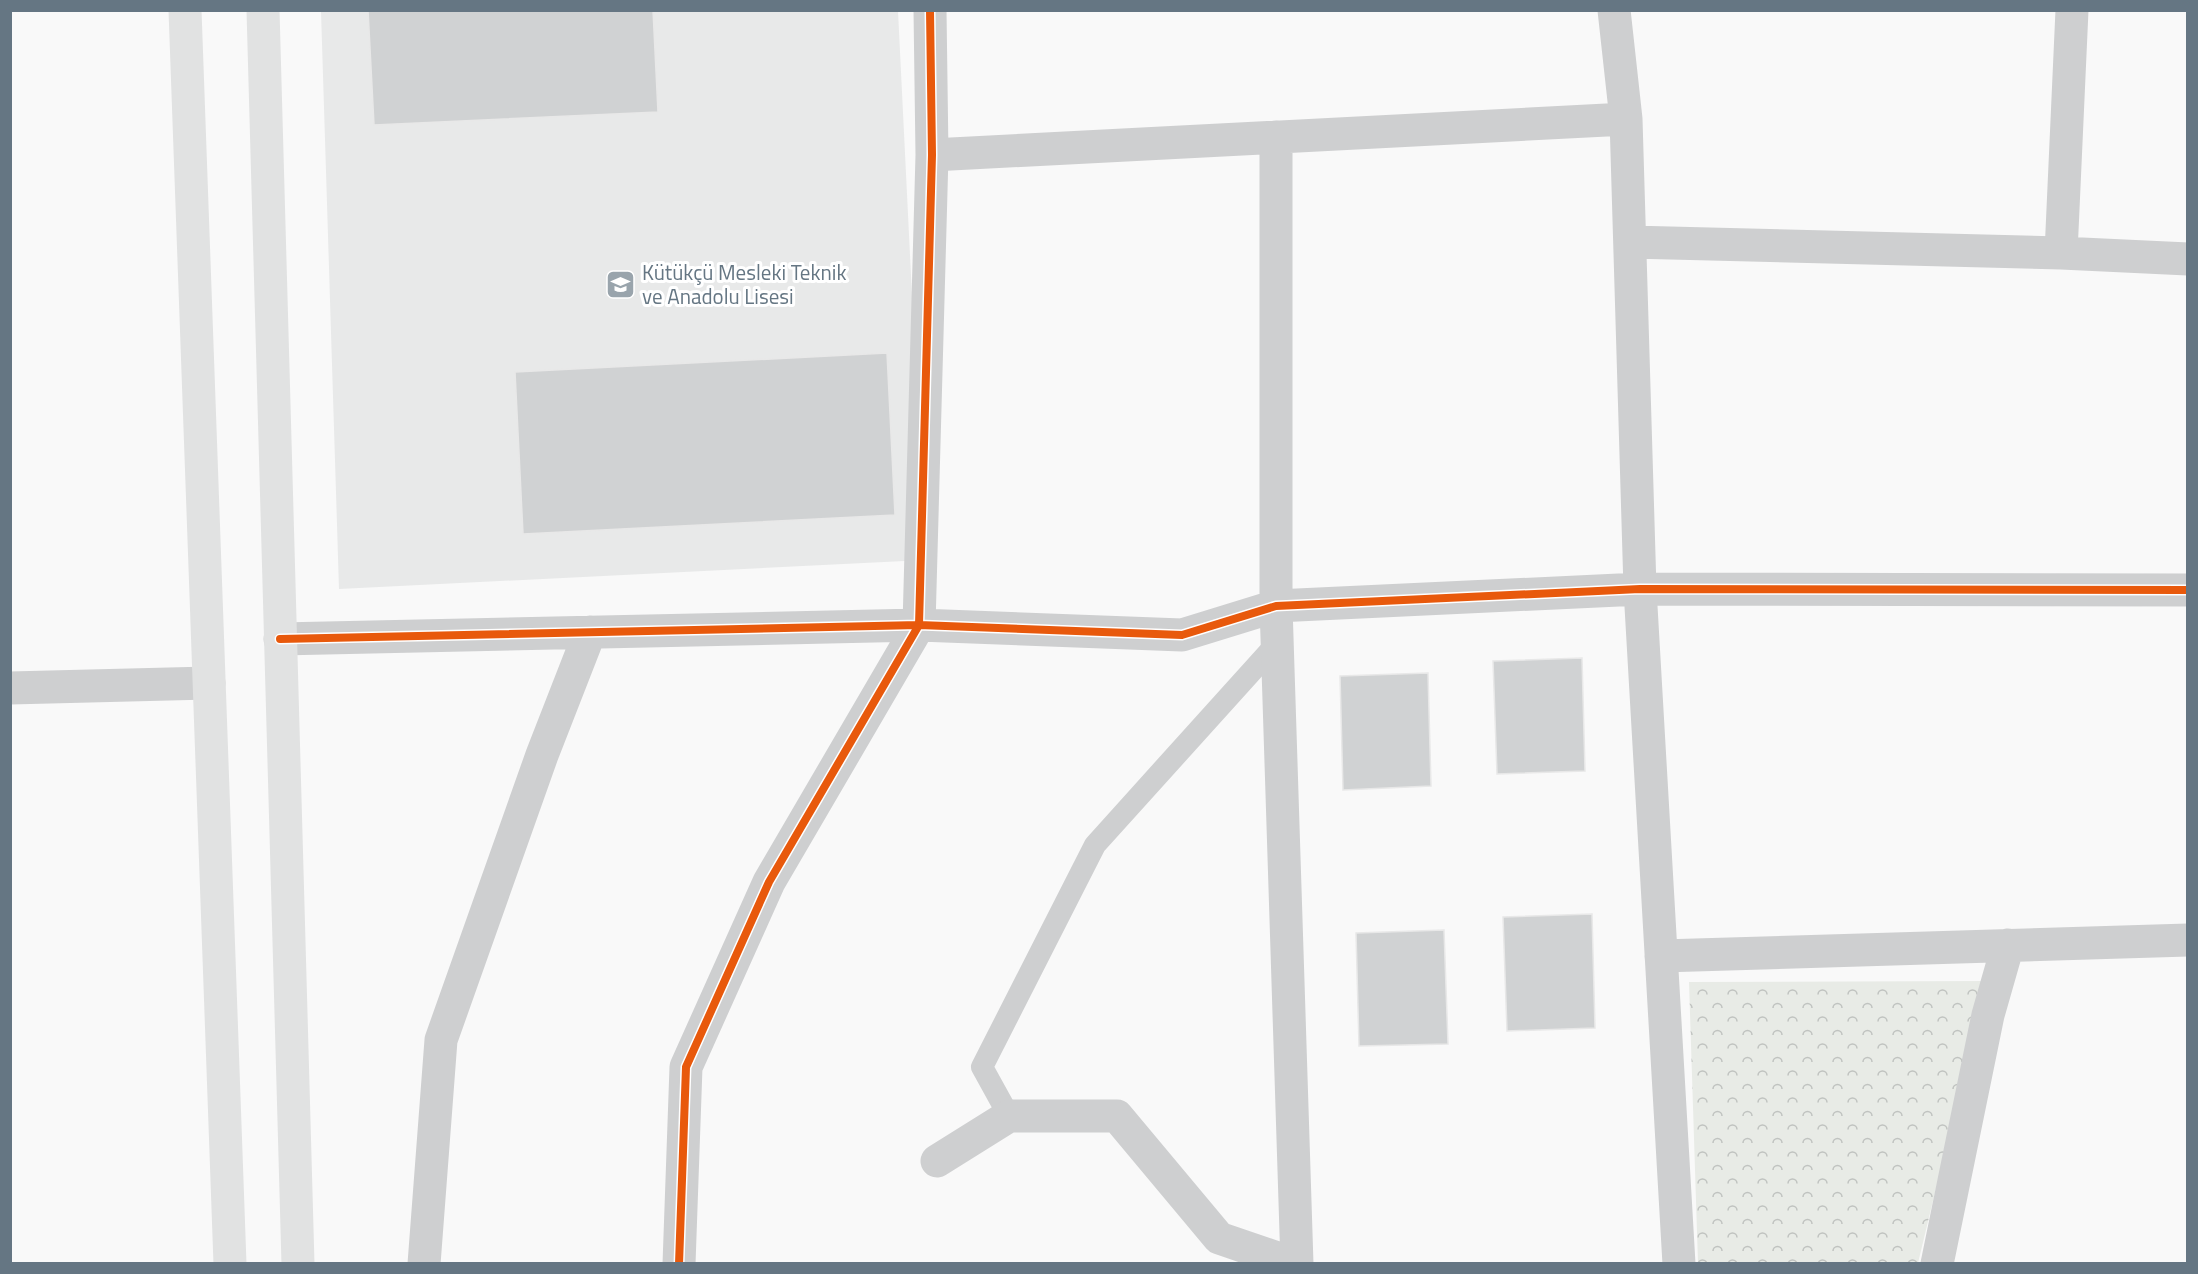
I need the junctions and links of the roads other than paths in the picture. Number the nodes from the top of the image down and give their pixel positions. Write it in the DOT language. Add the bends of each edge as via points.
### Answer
graph roads {
  1 [pos="185,10"];
  2 [pos="263,10"];
  3 [pos="930,10"];
  4 [pos="1614,10"];
  5 [pos="2072,10"];
  6 [pos="1626,119"];
  7 [pos="1276,137"];
  8 [pos="932,155"];
  9 [pos="1630,243"];
  10 [pos="2061,253"];
  11 [pos="2187,259"];
  12 [pos="1640,589"];
  13 [pos="2187,590"];
  14 [pos="1276,606"];
  15 [pos="919,625"];
  16 [pos="590,632"];
  17 [pos="280,639"];
  18 [pos="1279,640"];
  19 [pos="209,683"];
  20 [pos="10,688"];
  21 [pos="2187,940"];
  22 [pos="2008,945"];
  23 [pos="1661,956"];
  24 [pos="1009,1116"];
  25 [pos="936,1161"];
  26 [pos="230,1263"];
  27 [pos="298,1263"];
  28 [pos="424,1263"];
  29 [pos="679,1263"];
  30 [pos="1296,1263"];
  31 [pos="1679,1263"];
  32 [pos="1937,1263"];
  1 -- 19 [label="main road"];
  2 -- 17 [label="main road"];
  3 -- 8 [label="street"];
  4 -- 6 [label="street"];
  5 -- 10 [label="street"];
  6 -- 7 [label="street"];
  6 -- 9 [label="street"];
  7 -- 8 [label="street"];
  7 -- 14 [label="street"];
  8 -- 15 [label="street"];
  9 -- 10 [label="street"];
  9 -- 12 [label="street"];
  10 -- 11 [label="street"];
  12 -- 13 [label="street"];
  12 -- 14 [label="street"];
  12 -- 23 [label="street"];
  14 -- 15 [label="street" via="1182,635"];
  14 -- 18 [label="street"];
  15 -- 16 [label="street"];
  15 -- 29 [label="street" via="769,882 686,1067"];
  16 -- 17 [label="street"];
  16 -- 28 [label="street" via="441,1040"];
  17 -- 27 [label="main road"];
  18 -- 24 [label="lane" via="1095,845 982,1067"];
  18 -- 30 [label="street"];
  19 -- 20 [label="street"];
  19 -- 26 [label="main road"];
  21 -- 22 [label="street"];
  22 -- 23 [label="street"];
  22 -- 32 [label="street" via="1988,1015"];
  23 -- 31 [label="street"];
  24 -- 25 [label="street"];
  24 -- 30 [label="street" via="1117,1116 1219,1238"];
}
